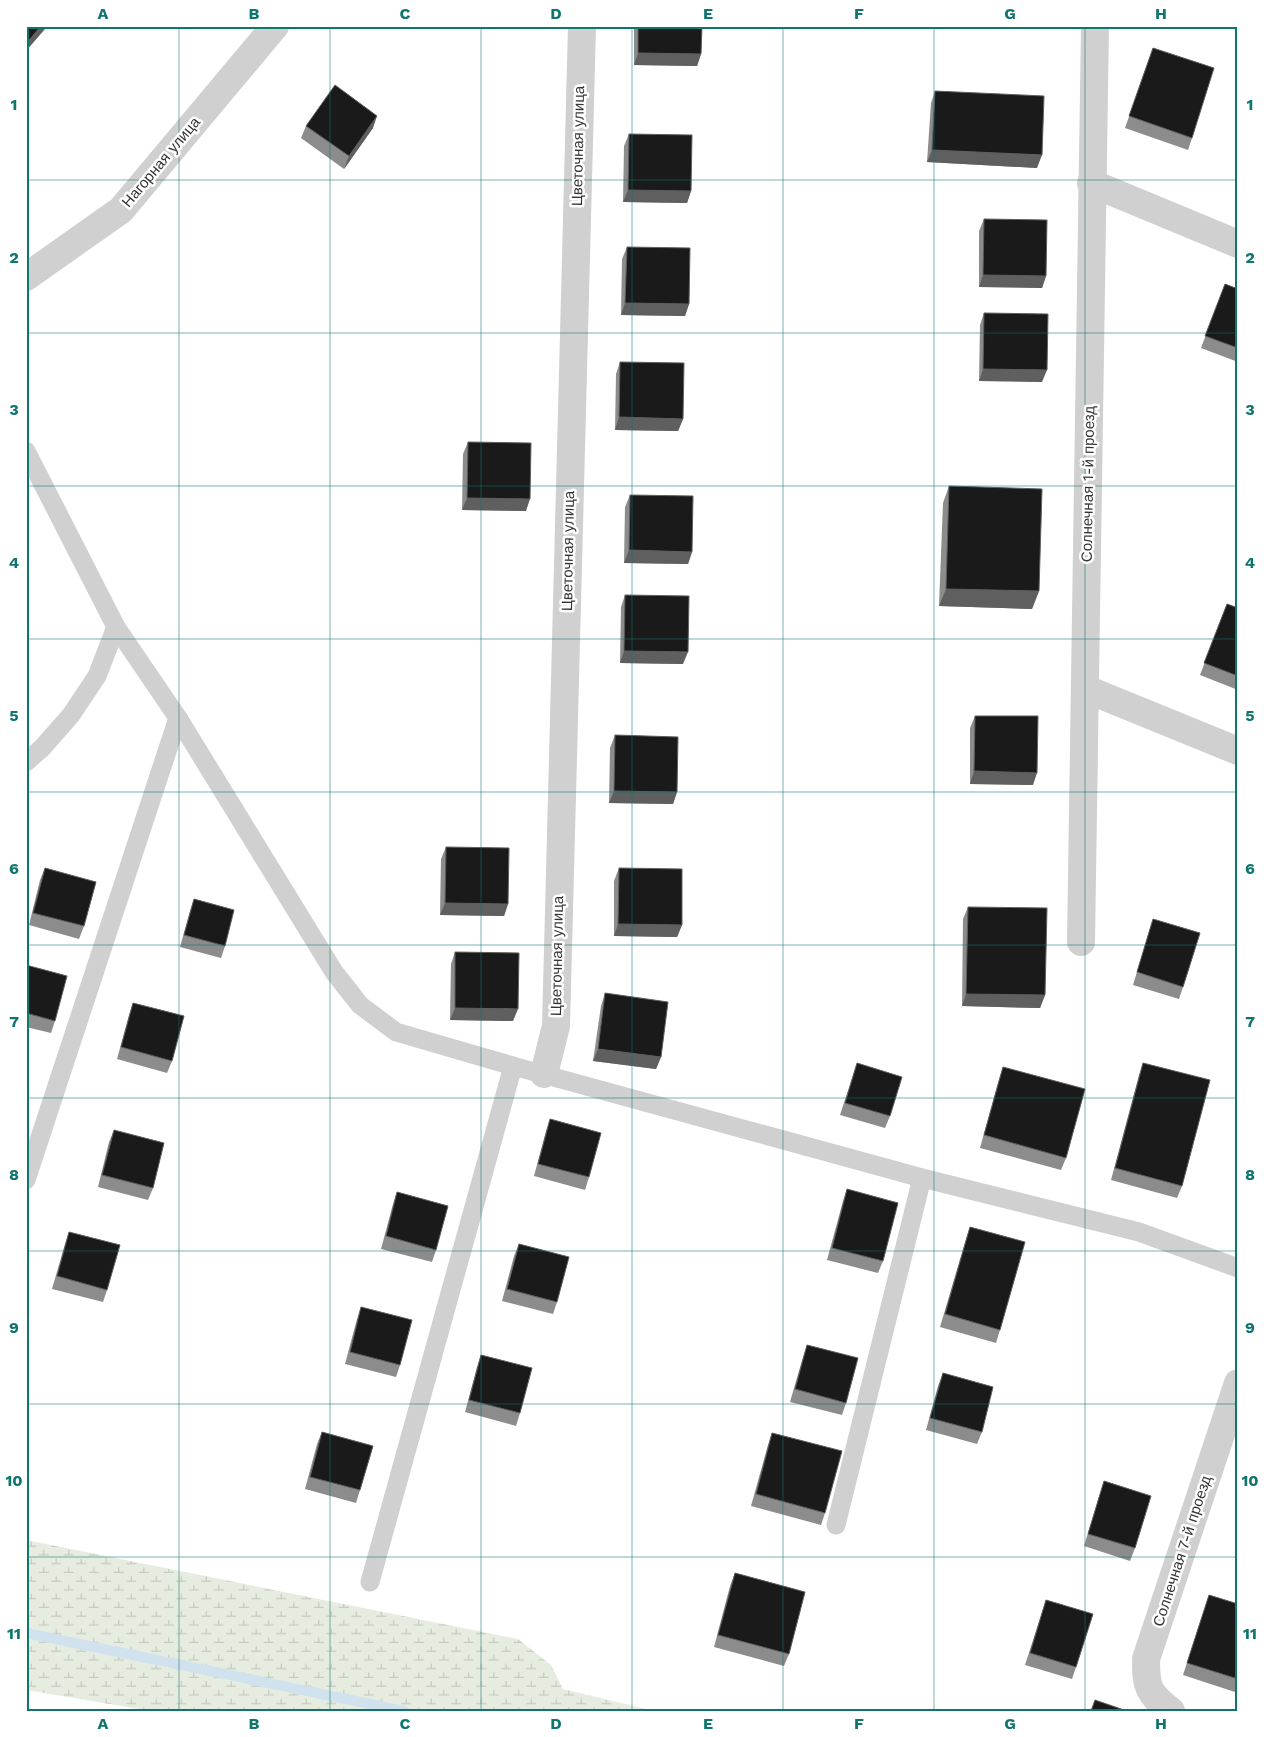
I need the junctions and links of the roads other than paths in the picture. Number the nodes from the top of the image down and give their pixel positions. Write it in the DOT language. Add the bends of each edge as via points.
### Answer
graph roads {
  1 [pos="275,26"];
  2 [pos="582,26"];
  3 [pos="1094,26"];
  4 [pos="1091,183"];
  5 [pos="1238,244"];
  6 [pos="26,277"];
  7 [pos="26,450"];
  8 [pos="116,627"];
  9 [pos="1086,690"];
  10 [pos="178,718"];
  11 [pos="1238,751"];
  12 [pos="26,762"];
  13 [pos="1081,942"];
  14 [pos="513,1066"];
  15 [pos="544,1074"];
  16 [pos="922,1178"];
  17 [pos="26,1180"];
  18 [pos="1238,1268"];
  19 [pos="1238,1384"];
  20 [pos="836,1525"];
  21 [pos="370,1582"];
  22 [pos="1171,1711"];
  1 -- 6 [label="street, Нагорная улица" via="121,210"];
  2 -- 15 [label="street, Цветочная улица" via="556,1026"];
  3 -- 4 [label="street, Солнечная 1-й проезд"];
  4 -- 5 [label="street"];
  4 -- 9 [label="street, Солнечная 1-й проезд"];
  7 -- 8 [label="lane"];
  8 -- 10 [label="lane"];
  8 -- 12 [label="lane" via="97,676 71,715"];
  9 -- 11 [label="street"];
  9 -- 13 [label="street, Солнечная 1-й проезд"];
  10 -- 14 [label="lane" via="334,972 360,1005 396,1032"];
  10 -- 17 [label="lane"];
  14 -- 15 [label="lane"];
  14 -- 21 [label="lane"];
  15 -- 16 [label="lane"];
  16 -- 18 [label="lane" via="1139,1232"];
  16 -- 20 [label="lane"];
  19 -- 22 [label="street, Солнечная 7-й проезд" via="1146,1659 1146,1679 1153,1696"];
}
